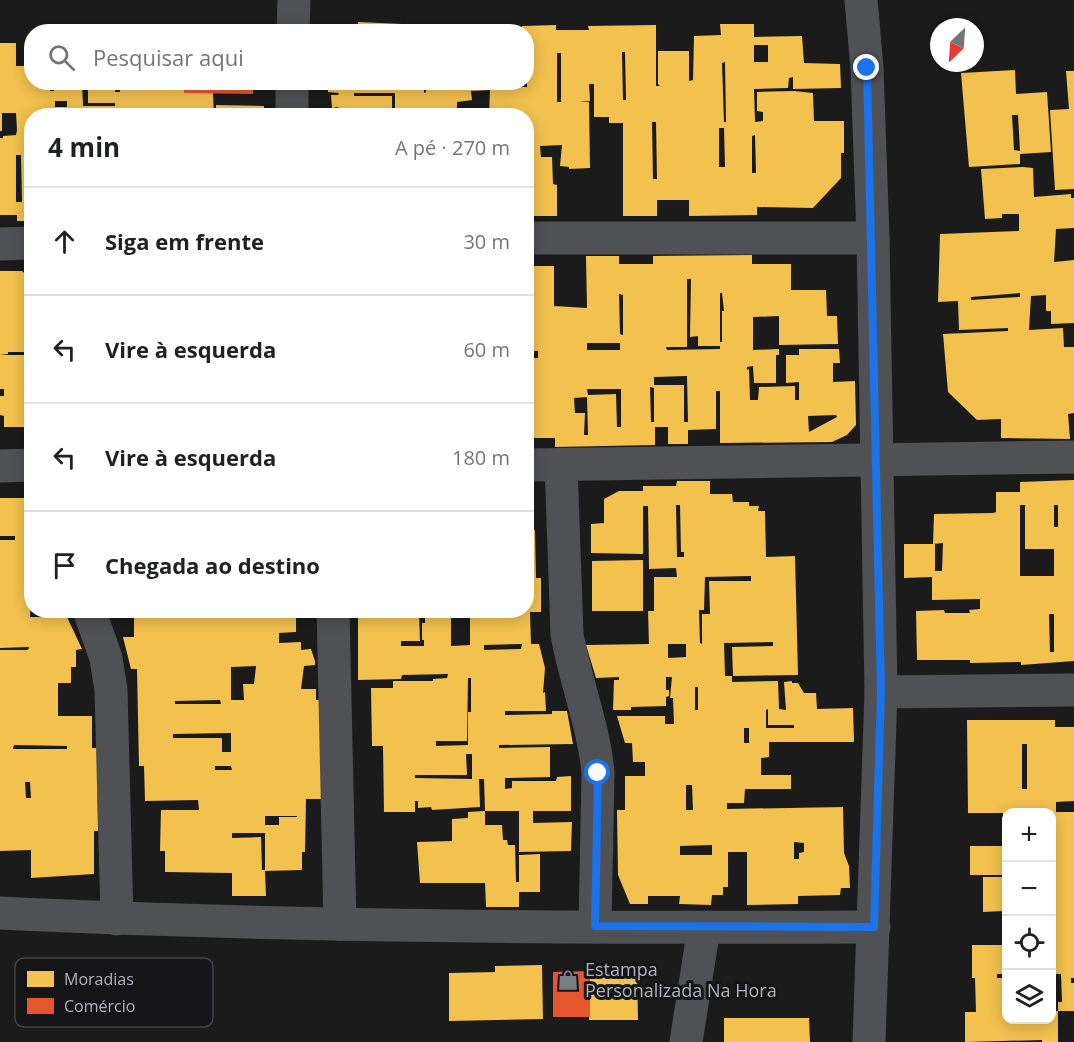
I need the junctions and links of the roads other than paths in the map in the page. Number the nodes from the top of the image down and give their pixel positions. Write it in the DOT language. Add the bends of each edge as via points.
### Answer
graph roads {
  1 [pos="294,0"];
  2 [pos="861,0"];
  3 [pos="293,24"];
  4 [pos="292,90"];
  5 [pos="292,108"];
  6 [pos="534,238"];
  7 [pos="873,238"];
  8 [pos="24,243"];
  9 [pos="0,244"];
  10 [pos="1074,458"];
  11 [pos="878,459"];
  12 [pos="24,465"];
  13 [pos="534,465"];
  14 [pos="561,465"];
  15 [pos="0,466"];
  16 [pos="93,618"];
  17 [pos="333,618"];
  18 [pos="1074,690"];
  19 [pos="881,692"];
  20 [pos="0,913"];
  21 [pos="117,919"];
  22 [pos="340,924"];
  23 [pos="595,926"];
  24 [pos="874,927"];
  25 [pos="704,928"];
  26 [pos="686,1042"];
  27 [pos="869,1042"];
  1 -- 3 [label="street"];
  2 -- 7 [label="street"];
  4 -- 5 [label="street"];
  6 -- 7 [label="street"];
  7 -- 11 [label="street"];
  8 -- 9 [label="street"];
  10 -- 11 [label="street"];
  11 -- 14 [label="street"];
  11 -- 19 [label="street"];
  12 -- 15 [label="street"];
  13 -- 14 [label="street"];
  14 -- 23 [label="street" via="567,634 596,749 598,773"];
  16 -- 21 [label="street" via="106,658 111,690"];
  17 -- 22 [label="street"];
  18 -- 19 [label="street"];
  19 -- 24 [label="street"];
  20 -- 21 [label="street"];
  21 -- 22 [label="street"];
  22 -- 23 [label="street"];
  23 -- 25 [label="street"];
  24 -- 25 [label="street"];
  24 -- 27 [label="street"];
  25 -- 26 [label="street"];
}
